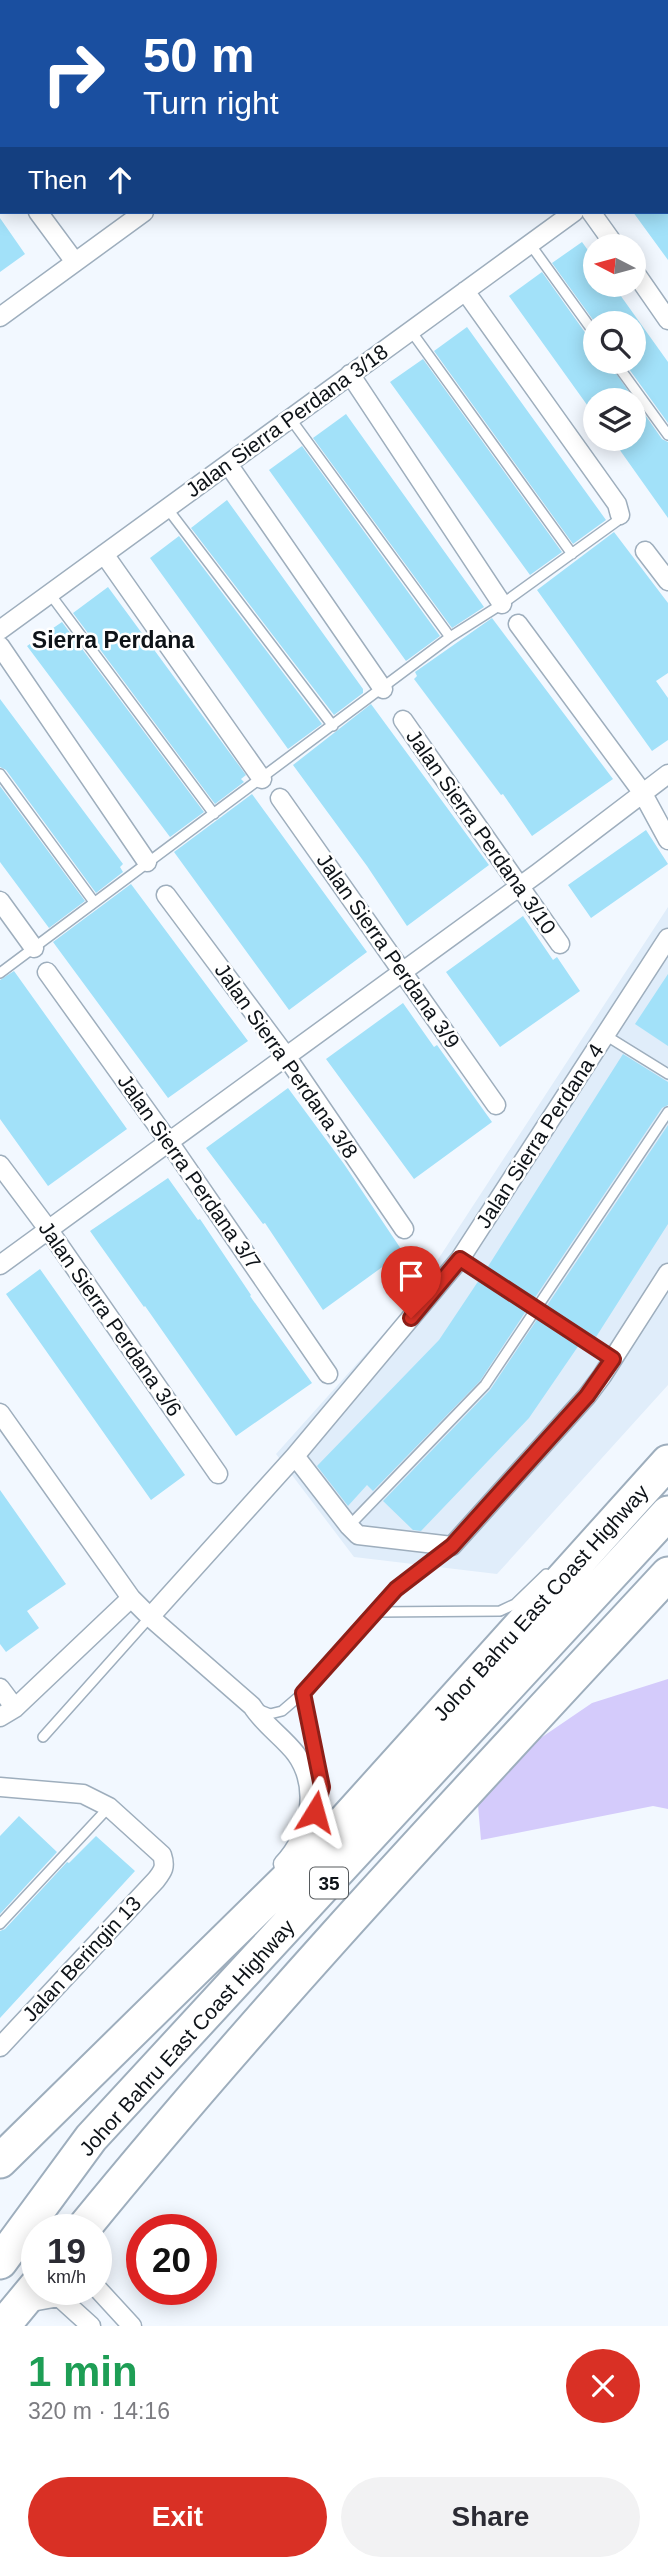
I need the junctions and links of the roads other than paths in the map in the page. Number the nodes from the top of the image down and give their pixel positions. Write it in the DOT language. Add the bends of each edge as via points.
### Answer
graph roads {
  1 [pos="39,214"];
  2 [pos="140,214"];
  3 [pos="571,214"];
  4 [pos="593,214"];
  5 [pos="607,234"];
  6 [pos="530,244"];
  7 [pos="75,262"];
  8 [pos="646,288"];
  9 [pos="464,291"];
  10 [pos="2,311"];
  11 [pos="583,317"];
  12 [pos="668,320"];
  13 [pos="411,331"];
  14 [pos="350,374"];
  15 [pos="624,374"];
  16 [pos="290,418"];
  17 [pos="668,435"];
  18 [pos="228,464"];
  19 [pos="167,508"];
  20 [pos="620,515"];
  21 [pos="645,551"];
  22 [pos="104,554"];
  23 [pos="572,554"];
  24 [pos="668,581"];
  25 [pos="50,594"];
  26 [pos="502,604"];
  27 [pos="518,624"];
  28 [pos="0,630"];
  29 [pos="450,637"];
  30 [pos="0,646"];
  31 [pos="383,689"];
  32 [pos="403,720"];
  33 [pos="333,726"];
  34 [pos="0,774"];
  35 [pos="668,774"];
  36 [pos="262,779"];
  37 [pos="642,792"];
  38 [pos="280,798"];
  39 [pos="214,814"];
  40 [pos="668,840"];
  41 [pos="147,862"];
  42 [pos="519,887"];
  43 [pos="166,895"];
  44 [pos="0,901"];
  45 [pos="94,902"];
  46 [pos="668,938"];
  47 [pos="560,944"];
  48 [pos="34,948"];
  49 [pos="403,971"];
  50 [pos="47,972"];
  51 [pos="0,973"];
  52 [pos="605,1035"];
  53 [pos="286,1056"];
  54 [pos="668,1074"];
  55 [pos="496,1105"];
  56 [pos="668,1112"];
  57 [pos="169,1142"];
  58 [pos="0,1165"];
  59 [pos="48,1229"];
  60 [pos="404,1229"];
  61 [pos="460,1259"];
  62 [pos="0,1265"];
  63 [pos="668,1273"];
  64 [pos="537,1309"];
  65 [pos="613,1359"];
  66 [pos="328,1374"];
  67 [pos="0,1413"];
  68 [pos="296,1456"];
  69 [pos="668,1462"];
  70 [pos="218,1474"];
  71 [pos="668,1513"];
  72 [pos="349,1526"];
  73 [pos="610,1526"];
  74 [pos="580,1541"];
  75 [pos="452,1546"];
  76 [pos="552,1568"];
  77 [pos="668,1574"];
  78 [pos="131,1598"];
  79 [pos="376,1612"];
  80 [pos="150,1617"];
  81 [pos="0,1688"];
  82 [pos="303,1693"];
  83 [pos="252,1706"];
  84 [pos="7,1713"];
  85 [pos="43,1737"];
  86 [pos="0,1787"];
  87 [pos="109,1807"];
  88 [pos="306,1826"];
  89 [pos="0,1924"];
  90 [pos="0,2047"];
  91 [pos="57,2103"];
  92 [pos="0,2161"];
  93 [pos="96,2214"];
  94 [pos="0,2262"];
  95 [pos="20,2305"];
  96 [pos="111,2305"];
  97 [pos="114,2309"];
  98 [pos="91,2326"];
  99 [pos="98,2326"];
  100 [pos="132,2326"];
  1 -- 7 [label="street"];
  2 -- 7 [label="street"];
  3 -- 6 [label="street, Jalan Sierra Perdana 3/18"];
  4 -- 5 [label="street"];
  6 -- 9 [label="street, Jalan Sierra Perdana 3/18"];
  6 -- 11 [label="lane"];
  7 -- 10 [label="street"];
  8 -- 12 [label="street"];
  9 -- 13 [label="street, Jalan Sierra Perdana 3/18"];
  9 -- 20 [label="street" via="617,504"];
  13 -- 14 [label="street, Jalan Sierra Perdana 3/18"];
  13 -- 23 [label="lane"];
  14 -- 16 [label="street, Jalan Sierra Perdana 3/18"];
  14 -- 26 [label="street"];
  15 -- 17 [label="lane"];
  16 -- 18 [label="street, Jalan Sierra Perdana 3/18"];
  16 -- 29 [label="lane"];
  18 -- 19 [label="street, Jalan Sierra Perdana 3/18"];
  18 -- 31 [label="street"];
  19 -- 22 [label="street, Jalan Sierra Perdana 3/18"];
  19 -- 33 [label="lane"];
  20 -- 23 [label="lane"];
  21 -- 24 [label="street"];
  22 -- 25 [label="street, Jalan Sierra Perdana 3/18"];
  22 -- 36 [label="street"];
  23 -- 26 [label="lane"];
  25 -- 28 [label="street, Jalan Sierra Perdana 3/18"];
  25 -- 39 [label="lane"];
  26 -- 29 [label="lane"];
  27 -- 37 [label="street"];
  29 -- 31 [label="lane"];
  30 -- 41 [label="street"];
  31 -- 33 [label="lane"];
  32 -- 42 [label="street, Jalan Sierra Perdana 3/10"];
  33 -- 36 [label="lane"];
  34 -- 45 [label="lane"];
  35 -- 37 [label="street"];
  36 -- 39 [label="lane"];
  37 -- 40 [label="street"];
  37 -- 42 [label="street"];
  38 -- 49 [label="street, Jalan Sierra Perdana 3/9"];
  39 -- 41 [label="lane"];
  41 -- 45 [label="lane"];
  42 -- 47 [label="street, Jalan Sierra Perdana 3/10"];
  42 -- 49 [label="street"];
  43 -- 53 [label="street, Jalan Sierra Perdana 3/8"];
  44 -- 48 [label="street"];
  45 -- 48 [label="lane"];
  46 -- 52 [label="street, Jalan Sierra Perdana 4"];
  48 -- 51 [label="lane"];
  49 -- 53 [label="street"];
  49 -- 55 [label="street, Jalan Sierra Perdana 3/9"];
  50 -- 57 [label="street, Jalan Sierra Perdana 3/7"];
  52 -- 54 [label="lane"];
  52 -- 61 [label="street, Jalan Sierra Perdana 4"];
  53 -- 57 [label="street"];
  53 -- 60 [label="street, Jalan Sierra Perdana 3/8"];
  56 -- 64 [label="lane"];
  57 -- 59 [label="street"];
  57 -- 66 [label="street, Jalan Sierra Perdana 3/7"];
  58 -- 59 [label="street, Jalan Sierra Perdana 3/6"];
  59 -- 62 [label="street"];
  59 -- 70 [label="street, Jalan Sierra Perdana 3/6"];
  61 -- 64 [label="lane"];
  61 -- 68 [label="street, Jalan Sierra Perdana 4"];
  63 -- 65 [label="street"];
  64 -- 65 [label="lane"];
  64 -- 72 [label="lane" via="485,1385"];
  65 -- 75 [label="street" via="587,1396"];
  67 -- 78 [label="street"];
  68 -- 72 [label="street"];
  68 -- 80 [label="street, Jalan Sierra Perdana 4"];
  69 -- 73 [label="highway, Johor Bahru East Coast Highway / 35"];
  71 -- 94 [label="highway, Johor Bahru East Coast Highway / 35" via="91,2138"];
  72 -- 75 [label="street" via="363,1537"];
  73 -- 74 [label="lane"];
  73 -- 91 [label="highway, Johor Bahru East Coast Highway / 35" via="332,1835"];
  75 -- 79 [label="lane" via="396,1589"];
  76 -- 79 [label="lane" via="515,1604 500,1611"];
  77 -- 93 [label="highway" via="253,2028"];
  78 -- 80 [label="street"];
  78 -- 84 [label="street"];
  79 -- 82 [label="lane"];
  80 -- 83 [label="street"];
  80 -- 85 [label="lane"];
  81 -- 84 [label="street"];
  82 -- 83 [label="lane" via="275,1714"];
  82 -- 88 [label="lane" via="322,1787 319,1804"];
  83 -- 88 [label="street" via="302,1765 309,1793"];
  86 -- 87 [label="street" via="83,1794"];
  87 -- 89 [label="lane"];
  87 -- 90 [label="street, Jalan Beringin 13" via="162,1855 163,1871"];
  88 -- 91 [label="street" via="293,1854 94,2051"];
  91 -- 92 [label="highway, Johor Bahru East Coast Highway / 35"];
  95 -- 98 [label="street" via="59,2297"];
  96 -- 97 [label="street"];
  97 -- 99 [label="street"];
  97 -- 100 [label="street"];
}
